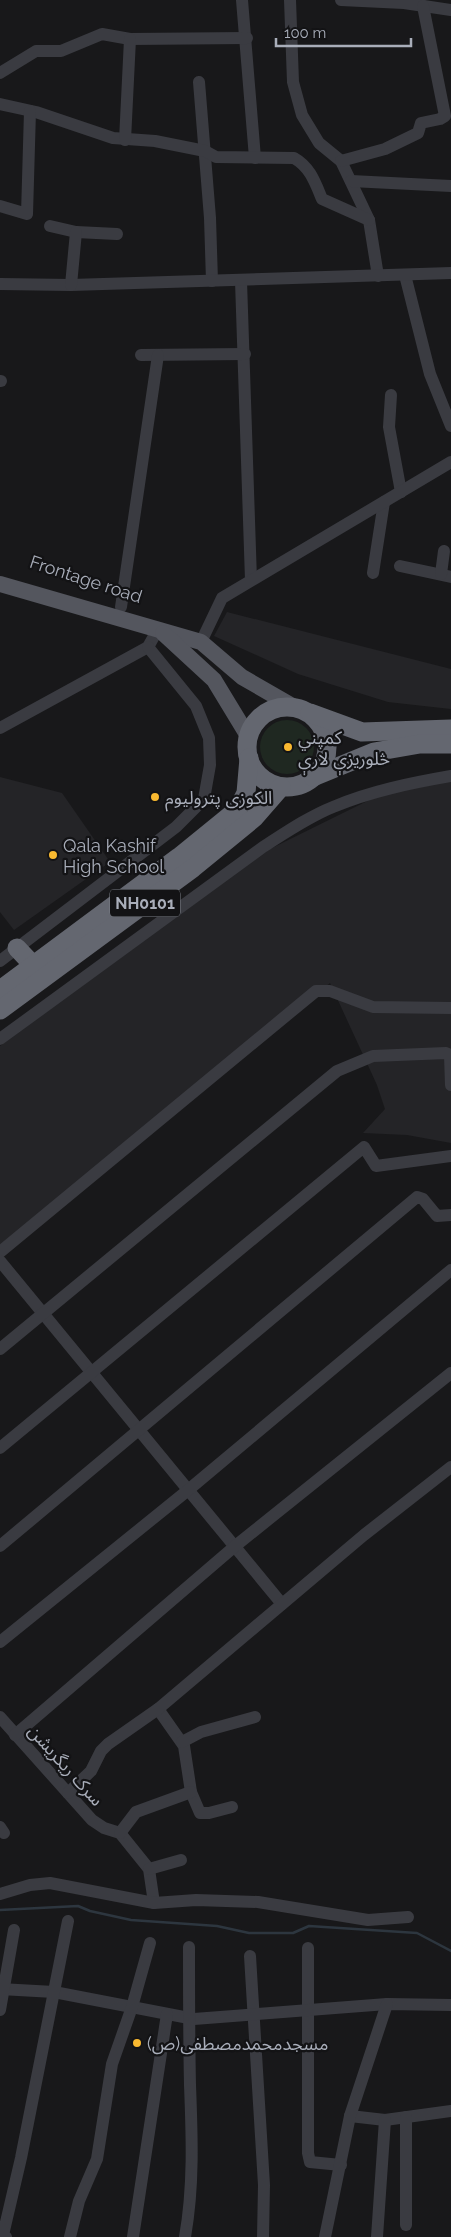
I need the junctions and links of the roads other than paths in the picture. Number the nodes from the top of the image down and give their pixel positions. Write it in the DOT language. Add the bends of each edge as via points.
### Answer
graph roads {
  1 [pos="242,0"];
  2 [pos="290,0"];
  3 [pos="342,0"];
  4 [pos="423,6"];
  5 [pos="451,10"];
  6 [pos="247,38"];
  7 [pos="130,39"];
  8 [pos="0,73"];
  9 [pos="199,82"];
  10 [pos="447,103"];
  11 [pos="0,104"];
  12 [pos="30,111"];
  13 [pos="125,140"];
  14 [pos="205,151"];
  15 [pos="255,158"];
  16 [pos="341,161"];
  17 [pos="351,181"];
  18 [pos="451,186"];
  19 [pos="0,206"];
  20 [pos="369,220"];
  21 [pos="50,226"];
  22 [pos="76,232"];
  23 [pos="117,234"];
  24 [pos="451,273"];
  25 [pos="405,275"];
  26 [pos="378,276"];
  27 [pos="212,281"];
  28 [pos="241,281"];
  29 [pos="0,284"];
  30 [pos="71,285"];
  31 [pos="141,354"];
  32 [pos="245,354"];
  33 [pos="158,355"];
  34 [pos="391,395"];
  35 [pos="448,410"];
  36 [pos="451,426"];
  37 [pos="451,462"];
  38 [pos="401,492"];
  39 [pos="384,502"];
  40 [pos="444,551"];
  41 [pos="400,566"];
  42 [pos="0,573"];
  43 [pos="373,573"];
  44 [pos="446,576"];
  45 [pos="251,580"];
  46 [pos="0,584"];
  47 [pos="121,608"];
  48 [pos="158,629"];
  49 [pos="201,642"];
  50 [pos="148,647"];
  51 [pos="300,709"];
  52 [pos="447,727"];
  53 [pos="0,728"];
  54 [pos="248,736"];
  55 [pos="451,744"];
  56 [pos="249,758"];
  57 [pos="451,776"];
  58 [pos="314,777"];
  59 [pos="282,786"];
  60 [pos="17,948"];
  61 [pos="0,961"];
  62 [pos="33,965"];
  63 [pos="0,990"];
  64 [pos="451,1008"];
  65 [pos="0,1010"];
  66 [pos="0,1039"];
  67 [pos="451,1085"];
  68 [pos="451,1156"];
  69 [pos="451,1215"];
  70 [pos="0,1252"];
  71 [pos="0,1261"];
  72 [pos="451,1270"];
  73 [pos="44,1314"];
  74 [pos="0,1349"];
  75 [pos="91,1373"];
  76 [pos="451,1373"];
  77 [pos="138,1431"];
  78 [pos="0,1448"];
  79 [pos="451,1467"];
  80 [pos="187,1491"];
  81 [pos="0,1546"];
  82 [pos="234,1547"];
  83 [pos="282,1604"];
  84 [pos="0,1642"];
  85 [pos="158,1709"];
  86 [pos="0,1717"];
  87 [pos="255,1717"];
  88 [pos="15,1735"];
  89 [pos="182,1742"];
  90 [pos="191,1792"];
  91 [pos="68,1793"];
  92 [pos="232,1806"];
  93 [pos="120,1833"];
  94 [pos="181,1860"];
  95 [pos="149,1869"];
  96 [pos="0,1894"];
  97 [pos="154,1903"];
  98 [pos="408,1917"];
  99 [pos="68,1921"];
  100 [pos="14,1930"];
  101 [pos="150,1943"];
  102 [pos="189,1947"];
  103 [pos="308,1948"];
  104 [pos="250,1956"];
  105 [pos="2,1989"];
  106 [pos="54,1992"];
  107 [pos="387,2004"];
  108 [pos="451,2005"];
  109 [pos="132,2007"];
  110 [pos="0,2010"];
  111 [pos="307,2012"];
  112 [pos="253,2013"];
  113 [pos="167,2014"];
  114 [pos="189,2018"];
  115 [pos="451,2112"];
  116 [pos="350,2116"];
  117 [pos="406,2117"];
  118 [pos="385,2120"];
  119 [pos="341,2165"];
  120 [pos="406,2224"];
  121 [pos="6,2237"];
  122 [pos="70,2237"];
  123 [pos="133,2237"];
  124 [pos="185,2237"];
  125 [pos="263,2237"];
  126 [pos="325,2237"];
  127 [pos="376,2237"];
  1 -- 6 [label="street"];
  2 -- 16 [label="street" via="293,82 302,114 319,143"];
  3 -- 4 [label="street"];
  4 -- 5 [label="street"];
  4 -- 10 [label="street"];
  6 -- 7 [label="street"];
  6 -- 15 [label="street"];
  7 -- 8 [label="street" via="94,35 61,51 36,51"];
  7 -- 13 [label="street"];
  9 -- 14 [label="street"];
  10 -- 16 [label="street" via="445,116 421,123 418,133 385,149"];
  11 -- 12 [label="street"];
  12 -- 13 [label="street"];
  12 -- 19 [label="street" via="27,214"];
  13 -- 14 [label="street" via="155,141"];
  14 -- 15 [label="street" via="216,157"];
  14 -- 27 [label="street"];
  15 -- 20 [label="street" via="294,158 303,163 313,177 322,199"];
  16 -- 17 [label="street"];
  17 -- 18 [label="street"];
  17 -- 20 [label="street"];
  20 -- 26 [label="street"];
  21 -- 22 [label="street"];
  22 -- 23 [label="street"];
  22 -- 30 [label="street"];
  24 -- 25 [label="street"];
  25 -- 26 [label="street"];
  25 -- 35 [label="street" via="430,374"];
  26 -- 28 [label="street"];
  27 -- 28 [label="street"];
  27 -- 30 [label="street"];
  28 -- 32 [label="street"];
  29 -- 30 [label="street"];
  31 -- 33 [label="street"];
  32 -- 33 [label="street"];
  32 -- 45 [label="street"];
  33 -- 47 [label="street"];
  34 -- 38 [label="street" via="389,427"];
  35 -- 36 [label="street"];
  37 -- 38 [label="street"];
  38 -- 39 [label="street"];
  39 -- 43 [label="street"];
  39 -- 45 [label="street"];
  40 -- 44 [label="street"];
  41 -- 44 [label="street"];
  42 -- 47 [label="main road, Frontage road"];
  45 -- 49 [label="street" via="222,598"];
  46 -- 48 [label="main road"];
  47 -- 48 [label="main road, Frontage road" via="136,613"];
  48 -- 49 [label="main road"];
  48 -- 50 [label="street"];
  48 -- 54 [label="main road" via="214,680"];
  49 -- 51 [label="main road" via="242,677"];
  50 -- 53 [label="street"];
  50 -- 60 [label="street" via="196,706 209,738 210,765 204,799 176,827"];
  51 -- 52 [label="highway" via="362,732"];
  51 -- 54 [label="highway" via="269,711 256,721"];
  51 -- 58 [label="highway" via="321,725 327,743 325,762"];
  54 -- 56 [label="highway, NH0101"];
  55 -- 58 [label="highway" via="420,744 374,752"];
  56 -- 59 [label="highway" via="261,777"];
  56 -- 62 [label="highway, NH0101" via="246,793 238,809"];
  57 -- 66 [label="street" via="386,789 332,807 306,820 263,846"];
  58 -- 59 [label="highway" via="298,785"];
  59 -- 65 [label="highway, NH0101" via="254,818 193,868"];
  60 -- 61 [label="street"];
  60 -- 62 [label="highway"];
  62 -- 63 [label="highway, NH0101"];
  64 -- 70 [label="street" via="373,1007 330,991 316,991"];
  67 -- 73 [label="street" via="450,1055 446,1052 373,1056 337,1071"];
  68 -- 75 [label="street" via="376,1166 364,1147"];
  69 -- 77 [label="street" via="436,1216 423,1199 417,1197"];
  71 -- 73 [label="street"];
  72 -- 80 [label="street"];
  73 -- 74 [label="street"];
  73 -- 75 [label="street"];
  75 -- 77 [label="street"];
  75 -- 78 [label="street"];
  76 -- 82 [label="street"];
  77 -- 80 [label="street"];
  77 -- 81 [label="street"];
  79 -- 83 [label="street"];
  80 -- 82 [label="street"];
  80 -- 84 [label="street"];
  82 -- 83 [label="street"];
  82 -- 88 [label="street"];
  83 -- 85 [label="street"];
  85 -- 89 [label="street"];
  85 -- 91 [label="street" via="108,1744 91,1771"];
  86 -- 88 [label="street, سرک ریگریشن"];
  87 -- 89 [label="street" via="201,1732"];
  88 -- 91 [label="street, سرک ریگریشن"];
  89 -- 90 [label="street"];
  90 -- 92 [label="street" via="200,1813"];
  90 -- 93 [label="street" via="136,1812"];
  91 -- 93 [label="street, سرک ریگریشن" via="92,1820"];
  93 -- 95 [label="street, سرک ریگریشن"];
  94 -- 95 [label="street"];
  95 -- 97 [label="street"];
  96 -- 97 [label="street" via="50,1883"];
  97 -- 98 [label="street" via="196,1900 258,1902 368,1920"];
  99 -- 106 [label="street"];
  100 -- 105 [label="street"];
  101 -- 109 [label="street"];
  102 -- 114 [label="street"];
  103 -- 111 [label="street"];
  104 -- 112 [label="street"];
  105 -- 106 [label="street"];
  105 -- 110 [label="street"];
  106 -- 109 [label="street"];
  106 -- 121 [label="street" via="3,2235"];
  107 -- 108 [label="street"];
  107 -- 111 [label="street"];
  107 -- 116 [label="street"];
  109 -- 113 [label="street"];
  109 -- 122 [label="street" via="112,2064 97,2159 79,2201"];
  111 -- 112 [label="street"];
  111 -- 119 [label="street" via="307,2144 310,2162"];
  112 -- 114 [label="street"];
  112 -- 125 [label="street" via="264,2185"];
  113 -- 114 [label="street"];
  113 -- 123 [label="street"];
  114 -- 124 [label="street" via="192,2161"];
  115 -- 117 [label="street"];
  116 -- 118 [label="street"];
  116 -- 119 [label="street"];
  117 -- 118 [label="street"];
  117 -- 120 [label="street"];
  118 -- 127 [label="street"];
  119 -- 126 [label="street"];
}
